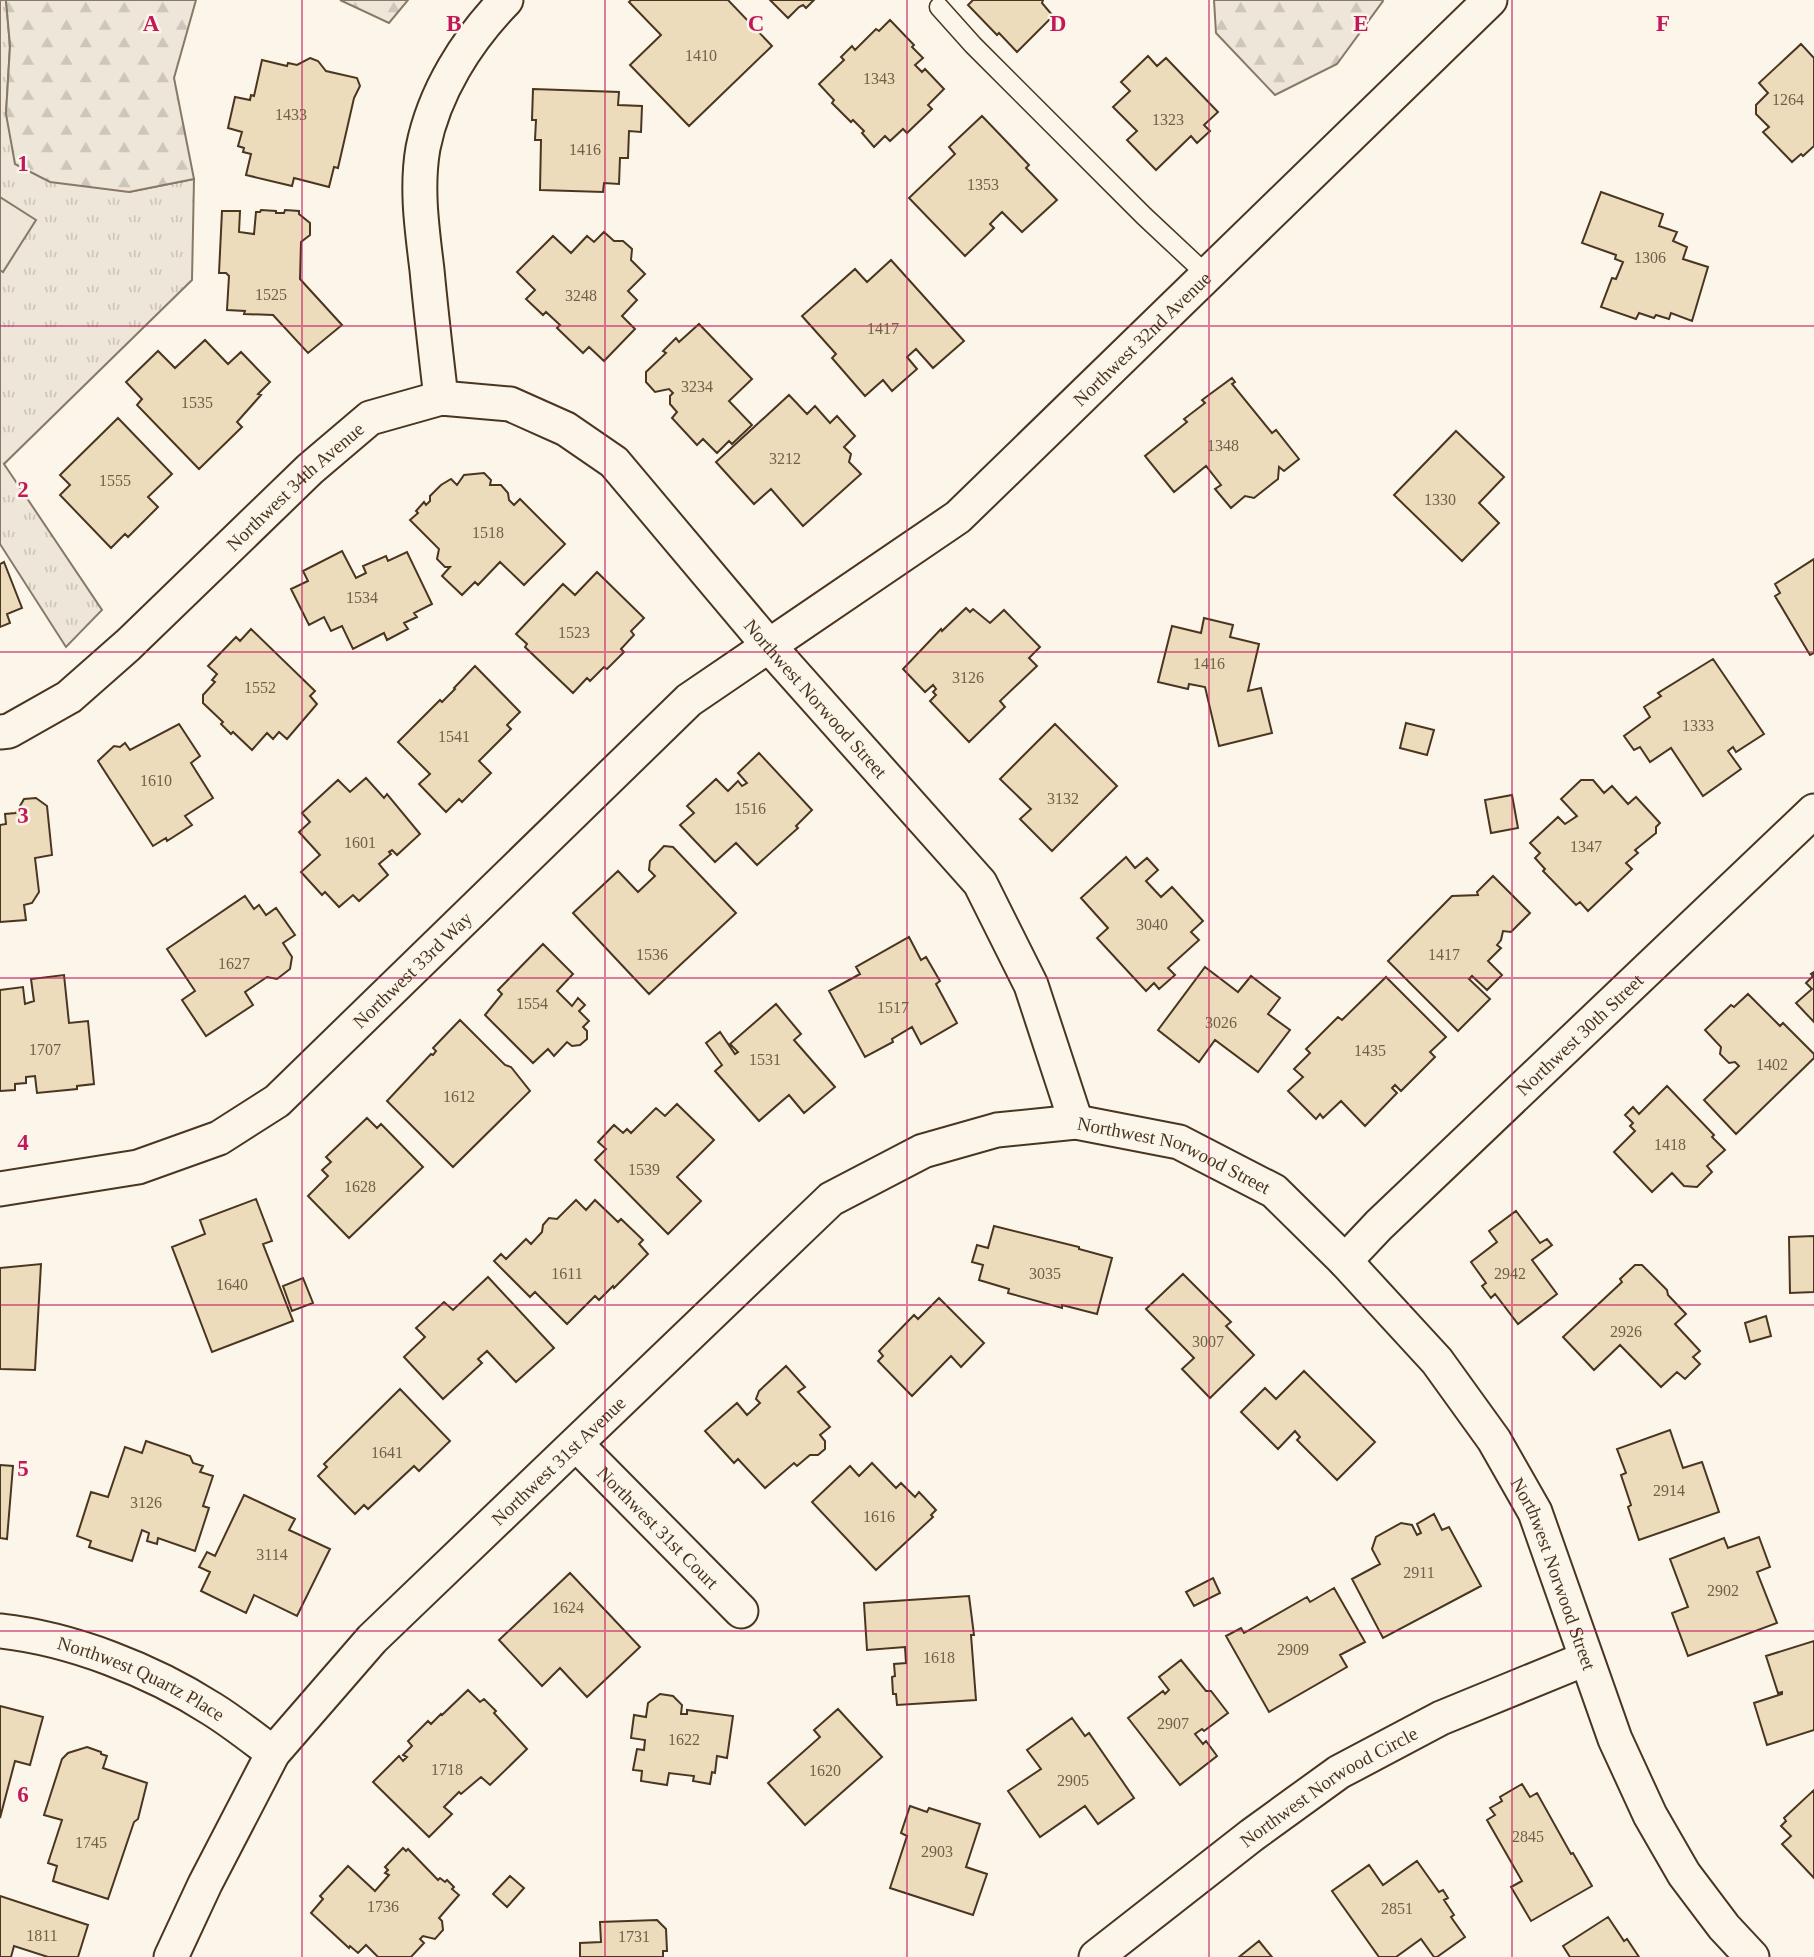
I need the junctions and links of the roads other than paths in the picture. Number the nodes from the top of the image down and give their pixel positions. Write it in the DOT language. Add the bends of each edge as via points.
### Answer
graph roads {
  1 [pos="506,0"];
  2 [pos="1490,0"];
  3 [pos="939,7"];
  4 [pos="1207,275"];
  5 [pos="441,398"];
  6 [pos="769,646"];
  7 [pos="0,732"];
  8 [pos="1814,811"];
  9 [pos="1076,1122"];
  10 [pos="0,1189"];
  11 [pos="1345,1261"];
  12 [pos="576,1444"];
  13 [pos="741,1611"];
  14 [pos="0,1631"];
  15 [pos="1585,1659"];
  16 [pos="273,1753"];
  17 [pos="171,1957"];
  18 [pos="1096,1957"];
  19 [pos="1752,1957"];
  1 -- 5 [label="street" via="467,46 451,74 424,146 420,202"];
  2 -- 4 [label="street, Northwest 32nd Avenue"];
  3 -- 4 [label="lane"];
  4 -- 6 [label="street, Northwest 32nd Avenue" via="958,517"];
  5 -- 6 [label="street, Northwest Norwood Street" via="510,404 566,429 614,462"];
  5 -- 7 [label="street, Northwest 34th Avenue" via="370,418 69,696"];
  6 -- 9 [label="street, Northwest Norwood Street" via="980,883 1031,985"];
  6 -- 10 [label="street, Northwest 33rd Way" via="689,700 277,1101 219,1138 138,1167"];
  8 -- 11 [label="street, Northwest 30th Street"];
  9 -- 11 [label="street, Northwest Norwood Street" via="1180,1142 1274,1191"];
  9 -- 12 [label="street, Northwest 31st Avenue" via="997,1130 923,1151 831,1199"];
  11 -- 15 [label="street, Northwest Norwood Street" via="1437,1361 1493,1440 1535,1512"];
  12 -- 13 [label="street, Northwest 31st Court"];
  12 -- 16 [label="street, Northwest 31st Avenue" via="372,1639"];
  14 -- 16 [label="street, Northwest Quartz Place" via="32,1635 122,1662 210,1708"];
  15 -- 18 [label="street, Northwest Norwood Circle" via="1441,1718 1339,1772"];
  15 -- 19 [label="street, Northwest Norwood Street" via="1650,1815 1684,1874"];
  16 -- 17 [label="street, Northwest 31st Avenue"];
}
